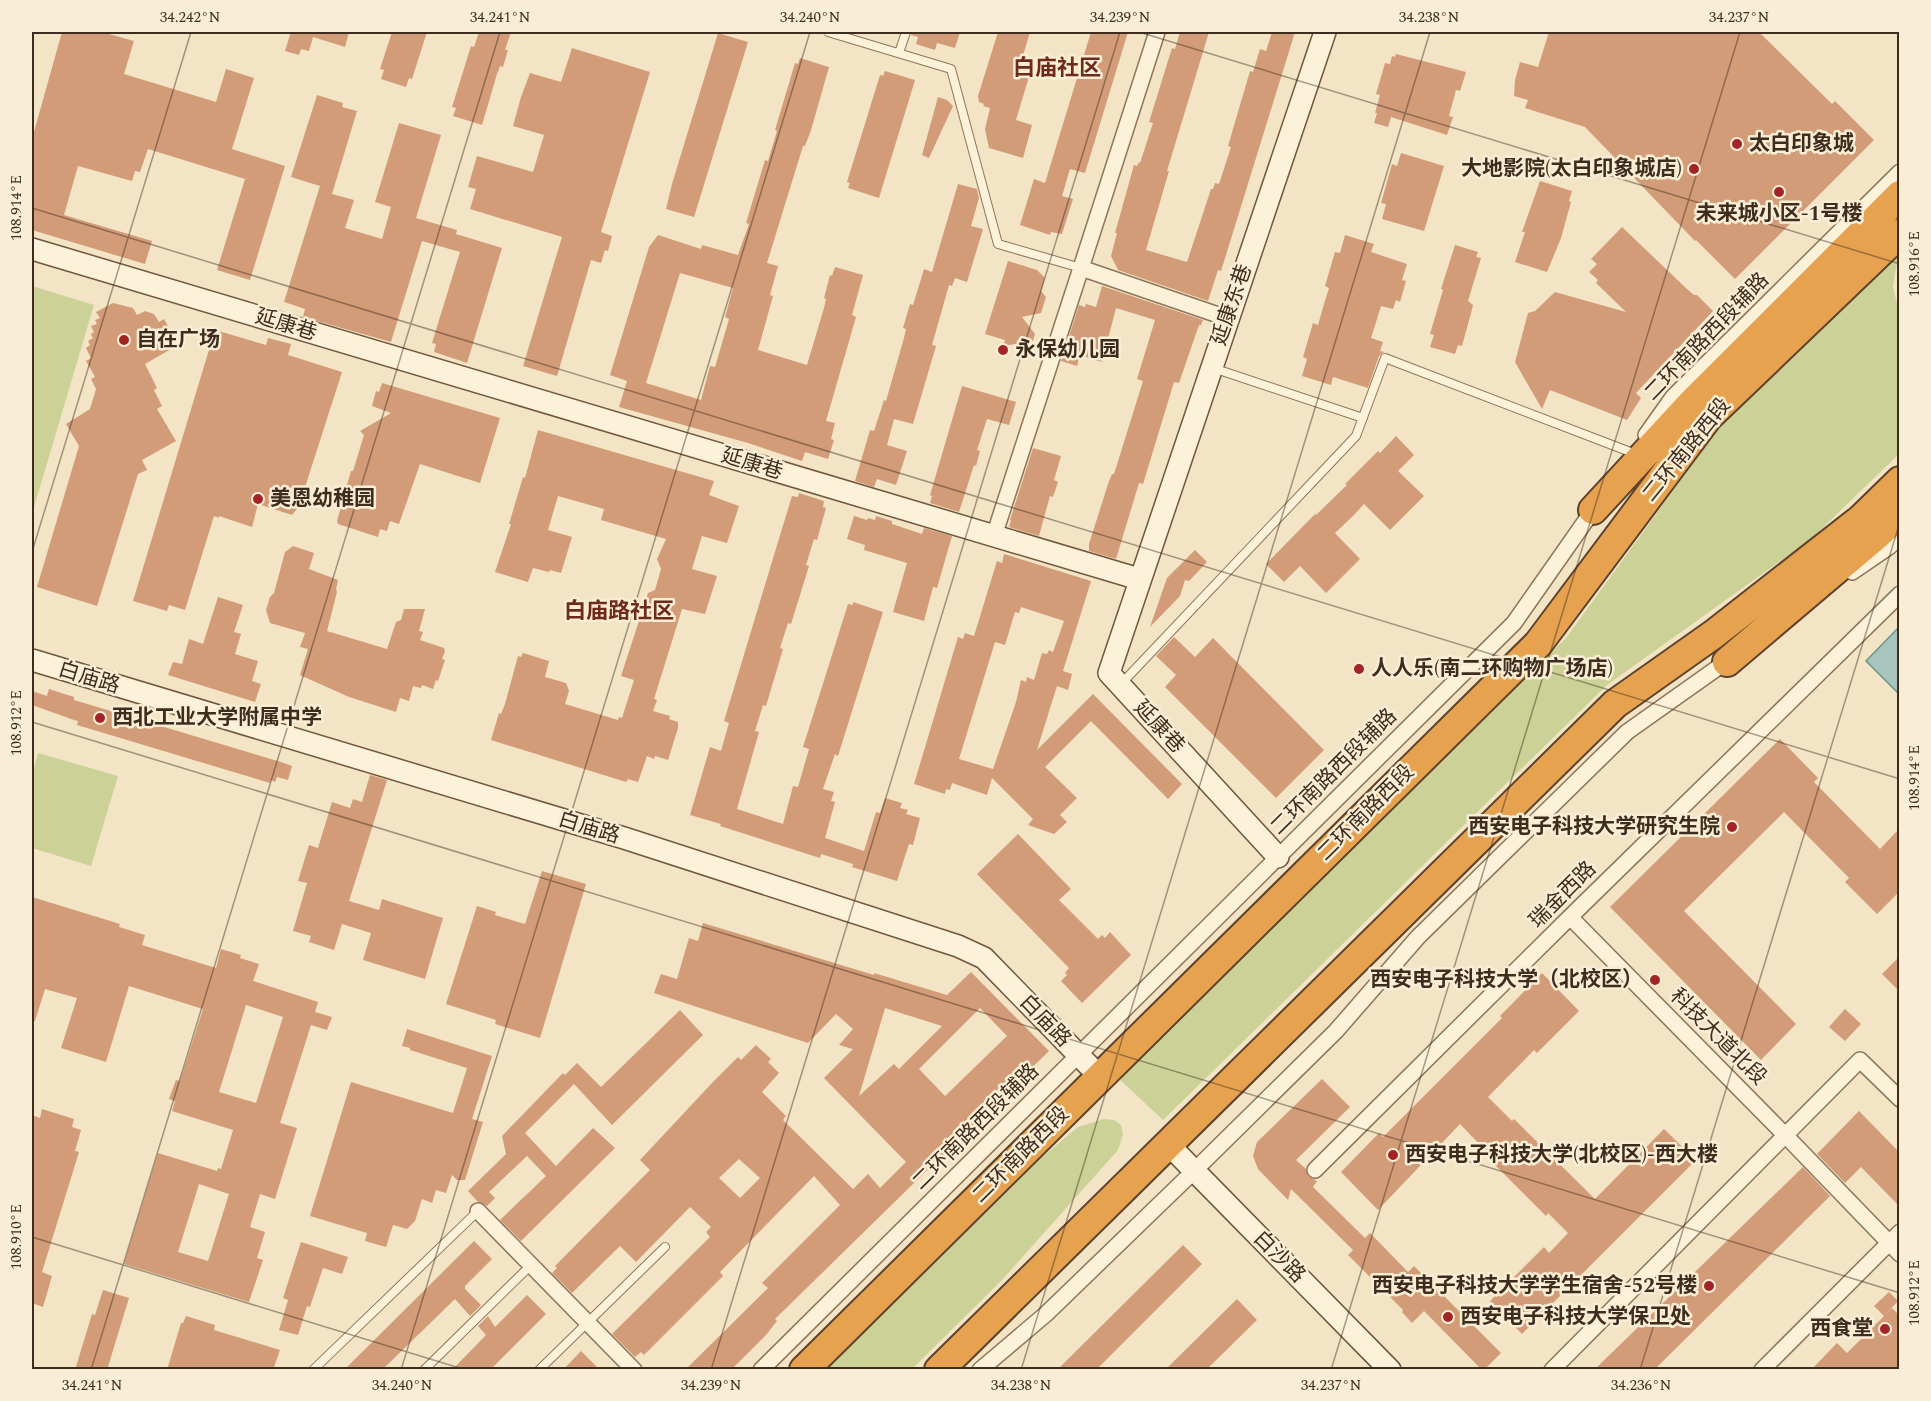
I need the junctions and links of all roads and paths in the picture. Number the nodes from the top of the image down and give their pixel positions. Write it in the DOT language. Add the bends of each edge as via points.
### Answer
graph roads {
  1 [pos="828,32"];
  2 [pos="906,32"];
  3 [pos="1157,32"];
  4 [pos="1325,32"];
  5 [pos="899,53"];
  6 [pos="1899,172"];
  7 [pos="1899,195"];
  8 [pos="1899,232"];
  9 [pos="32,249"];
  10 [pos="1081,268"];
  11 [pos="1227,318"];
  12 [pos="1211,367"];
  13 [pos="1700,410"];
  14 [pos="1363,418"];
  15 [pos="1633,453"];
  16 [pos="1899,481"];
  17 [pos="1593,510"];
  18 [pos="1899,514"];
  19 [pos="1880,530"];
  20 [pos="993,536"];
  21 [pos="1139,579"];
  22 [pos="1899,594"];
  23 [pos="32,660"];
  24 [pos="1727,662"];
  25 [pos="1120,685"];
  26 [pos="1278,857"];
  27 [pos="1570,917"];
  28 [pos="1078,1055"];
  29 [pos="1100,1077"];
  30 [pos="1899,1099"];
  31 [pos="1786,1136"];
  32 [pos="1168,1145"];
  33 [pos="1315,1170"];
  34 [pos="1194,1171"];
  35 [pos="477,1211"];
  36 [pos="1899,1232"];
  37 [pos="1888,1243"];
  38 [pos="665,1247"];
  39 [pos="1899,1254"];
  40 [pos="531,1265"];
  41 [pos="588,1323"];
  42 [pos="314,1370"];
  43 [pos="424,1370"];
  44 [pos="539,1370"];
  45 [pos="634,1370"];
  46 [pos="761,1370"];
  47 [pos="804,1370"];
  48 [pos="939,1370"];
  49 [pos="980,1370"];
  50 [pos="1390,1370"];
  51 [pos="1552,1370"];
  52 [pos="1762,1370"];
  1 -- 5 [label="lane"];
  2 -- 5 [label="lane"];
  3 -- 10 [label="street"];
  4 -- 11 [label="street, 延康东巷"];
  5 -- 10 [label="lane" via="951,69 998,244"];
  6 -- 15 [label="street, 二环南路西段辅路" via="1673,397"];
  7 -- 13 [label="highway"];
  8 -- 13 [label="highway, 二环南路西段"];
  9 -- 20 [label="street, 延康巷"];
  10 -- 11 [label="street"];
  10 -- 20 [label="street"];
  11 -- 12 [label="street, 延康东巷"];
  12 -- 14 [label="lane"];
  12 -- 21 [label="street, 延康东巷"];
  13 -- 17 [label="highway"];
  13 -- 29 [label="highway, 二环南路西段" via="1610,547 1538,644"];
  14 -- 15 [label="lane" via="1385,358"];
  14 -- 25 [label="lane" via="1356,436"];
  15 -- 17 [label="street, 二环南路西段辅路"];
  16 -- 19 [label="highway"];
  17 -- 26 [label="street, 二环南路西段辅路" via="1514,622"];
  18 -- 19 [label="highway"];
  19 -- 24 [label="highway"];
  19 -- 32 [label="highway" via="1714,634 1615,704"];
  20 -- 21 [label="street, 延康巷"];
  21 -- 25 [label="street, 延康巷" via="1109,673"];
  22 -- 27 [label="street, 瑞金西路"];
  23 -- 28 [label="street, 白庙路" via="624,838 958,946 984,958"];
  24 -- 34 [label="street" via="1627,732 1418,937 1336,1031"];
  25 -- 26 [label="street, 延康巷"];
  26 -- 28 [label="street, 二环南路西段辅路"];
  27 -- 31 [label="street, 科技大道北段"];
  27 -- 33 [label="street, 瑞金西路"];
  28 -- 29 [label="street, 白庙路"];
  28 -- 46 [label="street, 二环南路西段辅路"];
  29 -- 47 [label="highway, 二环南路西段"];
  30 -- 31 [label="street" via="1860,1060"];
  31 -- 37 [label="street, 科技大道北段"];
  31 -- 51 [label="street"];
  32 -- 34 [label="street, 白沙路"];
  32 -- 48 [label="highway"];
  34 -- 49 [label="street" via="1046,1314"];
  34 -- 50 [label="street, 白沙路"];
  35 -- 40 [label="street"];
  35 -- 42 [label="lane"];
  36 -- 37 [label="street"];
  37 -- 39 [label="street, 科技大道北段"];
  37 -- 52 [label="street"];
  38 -- 41 [label="lane"];
  40 -- 41 [label="street"];
  40 -- 43 [label="lane"];
  41 -- 44 [label="lane"];
  41 -- 45 [label="street"];
}
